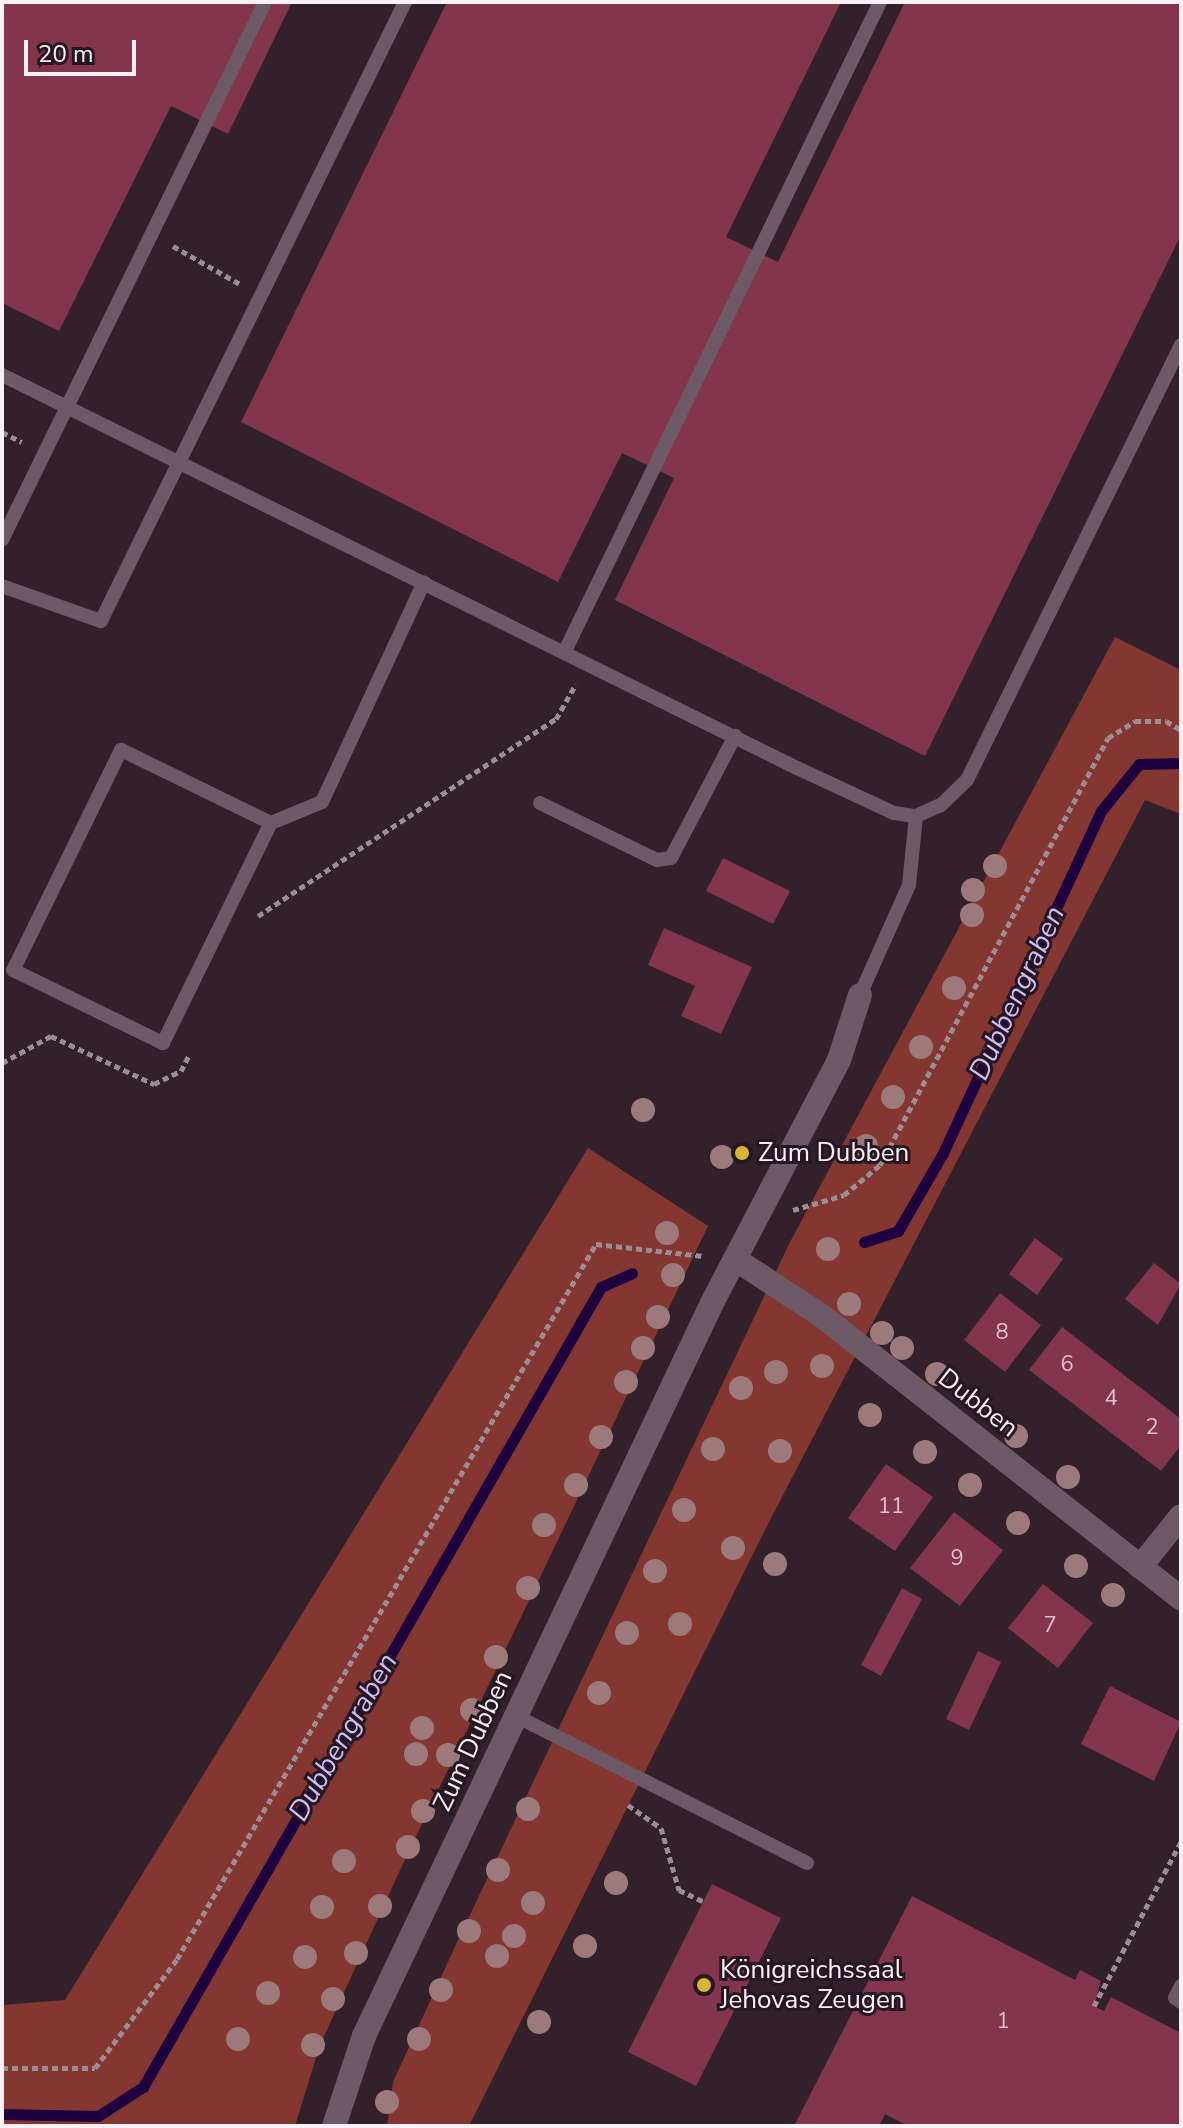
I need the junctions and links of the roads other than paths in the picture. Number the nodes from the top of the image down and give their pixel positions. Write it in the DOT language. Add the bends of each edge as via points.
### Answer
graph roads {
  1 [pos="265,2"];
  2 [pos="405,2"];
  3 [pos="880,2"];
  4 [pos="1181,345"];
  5 [pos="2,375"];
  6 [pos="68,406"];
  7 [pos="179,461"];
  8 [pos="2,540"];
  9 [pos="424,582"];
  10 [pos="2,586"];
  11 [pos="565,651"];
  12 [pos="735,736"];
  13 [pos="540,803"];
  14 [pos="916,816"];
  15 [pos="271,823"];
  16 [pos="860,995"];
  17 [pos="735,1259"];
  18 [pos="1181,1516"];
  19 [pos="1140,1567"];
  20 [pos="1181,1598"];
  21 [pos="516,1716"];
  22 [pos="807,1863"];
  23 [pos="1181,1986"];
  24 [pos="1181,2002"];
  25 [pos="334,2126"];
  1 -- 6 [label="lane"];
  2 -- 7 [label="lane"];
  3 -- 11 [label="lane"];
  4 -- 14 [label="lane" via="967,780 941,805"];
  5 -- 6 [label="lane"];
  6 -- 7 [label="lane"];
  6 -- 8 [label="lane"];
  7 -- 9 [label="lane"];
  7 -- 10 [label="lane" via="101,621"];
  9 -- 11 [label="lane"];
  9 -- 15 [label="lane" via="322,802"];
  11 -- 12 [label="lane"];
  12 -- 13 [label="lane" via="671,858 657,860"];
  12 -- 14 [label="lane" via="894,813"];
  14 -- 16 [label="lane" via="909,885"];
  15 -- 15 [label="lane" via="163,1043 13,970 121,750"];
  16 -- 17 [label="street, Zum Dubben" via="839,1060"];
  17 -- 19 [label="street, Dubben" via="834,1326"];
  17 -- 21 [label="street, Zum Dubben"];
  18 -- 19 [label="street"];
  19 -- 20 [label="street, Dubben"];
  21 -- 22 [label="lane"];
  21 -- 25 [label="street, Zum Dubben" via="364,2036"];
  23 -- 24 [label="lane" via="1175,1998"];
}
